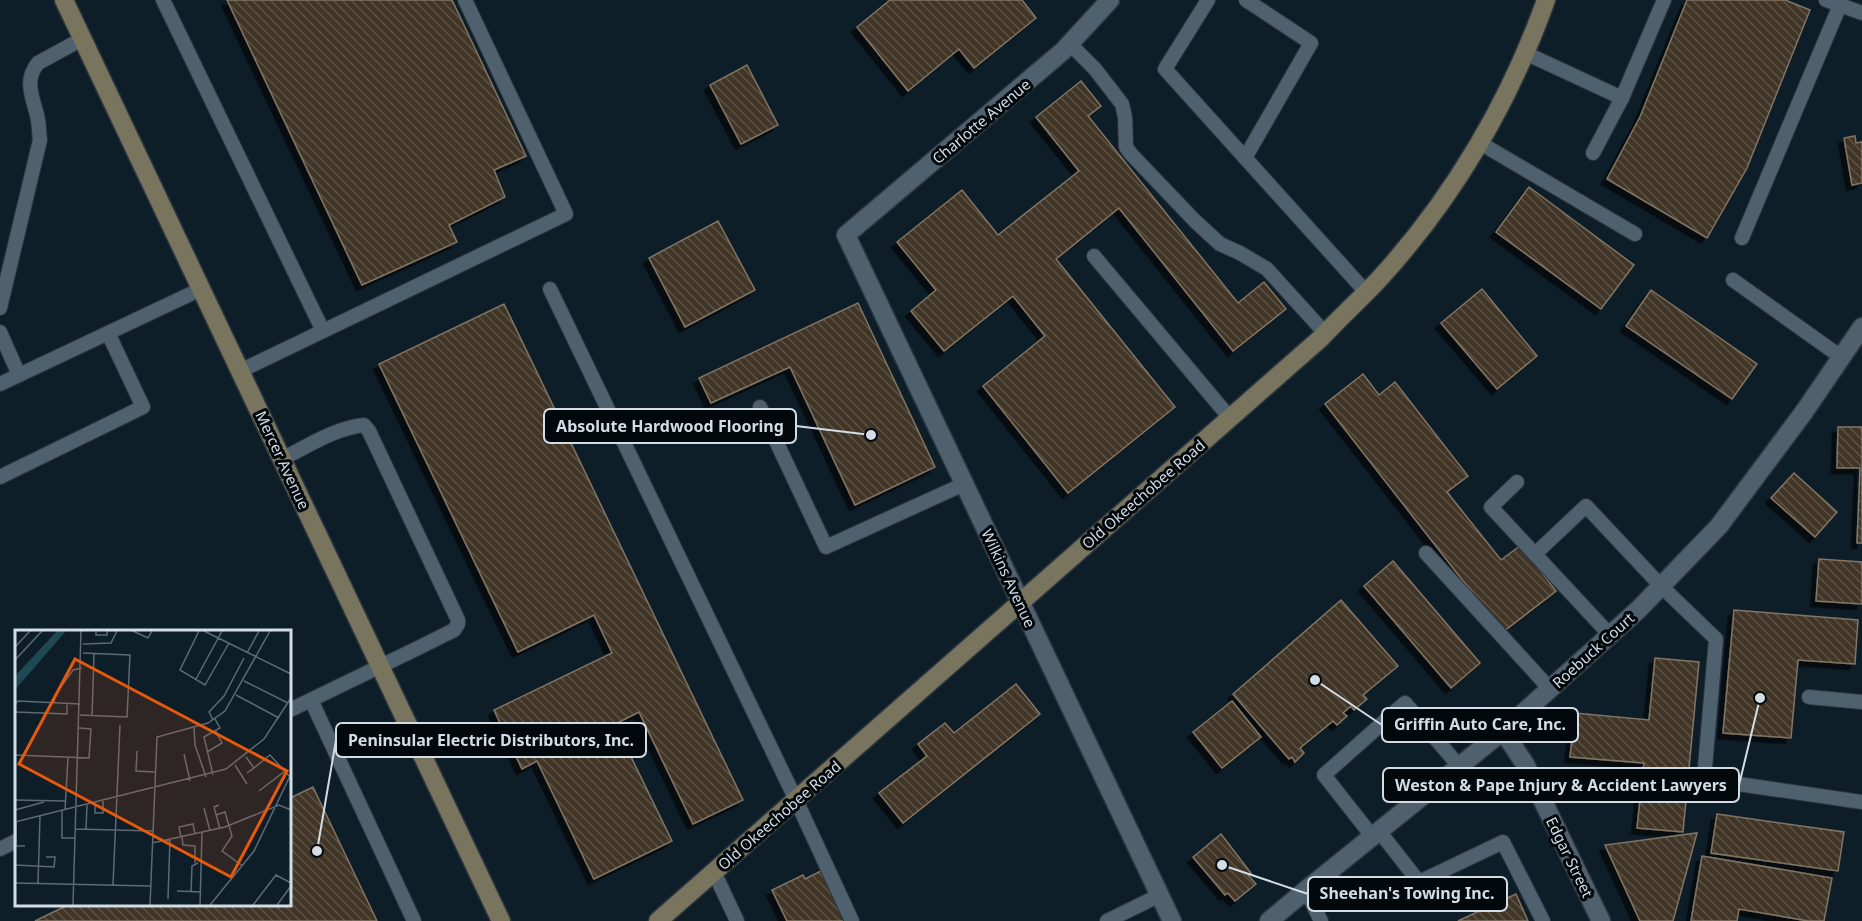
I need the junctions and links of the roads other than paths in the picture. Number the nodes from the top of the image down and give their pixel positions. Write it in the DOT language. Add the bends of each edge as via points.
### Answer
graph roads {
  1 [pos="64,0"];
  2 [pos="162,0"];
  3 [pos="465,0"];
  4 [pos="1110,0"];
  5 [pos="1208,0"];
  6 [pos="1246,0"];
  7 [pos="1546,0"];
  8 [pos="1664,0"];
  9 [pos="1833,2"];
  10 [pos="1862,13"];
  11 [pos="82,39"];
  12 [pos="1070,44"];
  13 [pos="1525,53"];
  14 [pos="1622,98"];
  15 [pos="1480,143"];
  16 [pos="1593,153"];
  17 [pos="1245,158"];
  18 [pos="1635,234"];
  19 [pos="846,235"];
  20 [pos="1742,238"];
  21 [pos="1094,256"];
  22 [pos="1733,280"];
  23 [pos="201,289"];
  24 [pos="550,289"];
  25 [pos="1366,292"];
  26 [pos="0,308"];
  27 [pos="1862,327"];
  28 [pos="323,331"];
  29 [pos="0,332"];
  30 [pos="108,333"];
  31 [pos="1325,333"];
  32 [pos="1841,357"];
  33 [pos="240,371"];
  34 [pos="20,375"];
  35 [pos="0,384"];
  36 [pos="760,407"];
  37 [pos="1230,418"];
  38 [pos="282,459"];
  39 [pos="0,477"];
  40 [pos="1517,482"];
  41 [pos="964,484"];
  42 [pos="1426,553"];
  43 [pos="1535,554"];
  44 [pos="1661,586"];
  45 [pos="1020,602"];
  46 [pos="1610,635"];
  47 [pos="380,667"];
  48 [pos="1550,689"];
  49 [pos="1809,697"];
  50 [pos="311,700"];
  51 [pos="1862,702"];
  52 [pos="291,710"];
  53 [pos="1503,731"];
  54 [pos="1460,766"];
  55 [pos="796,800"];
  56 [pos="1862,802"];
  57 [pos="1375,834"];
  58 [pos="15,842"];
  59 [pos="0,849"];
  60 [pos="714,872"];
  61 [pos="1306,890"];
  62 [pos="1160,895"];
  63 [pos="660,920"];
  64 [pos="414,921"];
  65 [pos="501,921"];
  66 [pos="737,921"];
  67 [pos="852,921"];
  68 [pos="1107,921"];
  69 [pos="1172,921"];
  70 [pos="1269,921"];
  71 [pos="1321,921"];
  72 [pos="1543,921"];
  73 [pos="1601,921"];
  1 -- 11 [label="street, Mercer Avenue"];
  2 -- 28 [label="lane"];
  3 -- 28 [label="lane" via="566,214"];
  4 -- 12 [label="street, Charlotte Avenue"];
  5 -- 17 [label="lane" via="1165,69"];
  6 -- 17 [label="lane" via="1311,43"];
  7 -- 13 [label="street, Old Okeechobee Road"];
  8 -- 14 [label="lane"];
  9 -- 10 [label="lane"];
  9 -- 20 [label="lane"];
  11 -- 23 [label="street, Mercer Avenue"];
  11 -- 26 [label="lane" via="38,63 33,70 30,94 40,140"];
  12 -- 19 [label="street, Charlotte Avenue"];
  12 -- 31 [label="lane" via="1122,104 1126,147 1131,154 1220,244 1267,269"];
  13 -- 14 [label="lane"];
  13 -- 15 [label="street, Old Okeechobee Road"];
  14 -- 16 [label="lane"];
  15 -- 18 [label="lane"];
  15 -- 25 [label="street, Old Okeechobee Road" via="1436,208"];
  17 -- 25 [label="lane"];
  19 -- 41 [label="street, Wilkins Avenue"];
  21 -- 37 [label="lane"];
  22 -- 32 [label="lane"];
  23 -- 30 [label="lane"];
  23 -- 33 [label="street, Mercer Avenue"];
  24 -- 55 [label="lane"];
  25 -- 31 [label="street, Old Okeechobee Road"];
  27 -- 32 [label="street, Roebuck Court"];
  28 -- 33 [label="lane"];
  29 -- 34 [label="lane"];
  30 -- 34 [label="lane"];
  30 -- 39 [label="lane" via="143,406"];
  31 -- 37 [label="street, Old Okeechobee Road"];
  32 -- 44 [label="street, Roebuck Court" via="1719,526"];
  33 -- 38 [label="street, Mercer Avenue"];
  34 -- 35 [label="lane"];
  36 -- 41 [label="lane" via="826,547"];
  37 -- 45 [label="street, Old Okeechobee Road"];
  38 -- 47 [label="street, Mercer Avenue"];
  38 -- 47 [label="lane" via="350,427 364,425 369,430 459,624"];
  40 -- 43 [label="lane" via="1491,507"];
  41 -- 45 [label="street, Wilkins Avenue"];
  42 -- 48 [label="lane"];
  43 -- 44 [label="lane" via="1586,506"];
  43 -- 46 [label="lane"];
  44 -- 46 [label="street, Roebuck Court"];
  44 -- 56 [label="lane" via="1716,639 1704,779"];
  45 -- 55 [label="street, Old Okeechobee Road"];
  45 -- 62 [label="street, Wilkins Avenue"];
  46 -- 48 [label="street, Roebuck Court"];
  47 -- 50 [label="lane"];
  47 -- 65 [label="street, Mercer Avenue"];
  48 -- 53 [label="street, Roebuck Court"];
  49 -- 51 [label="lane"];
  50 -- 52 [label="lane"];
  50 -- 64 [label="lane"];
  53 -- 54 [label="street, Roebuck Court"];
  53 -- 73 [label="street, Edgar Street" via="1525,764"];
  54 -- 57 [label="street, Roebuck Court"];
  54 -- 57 [label="lane" via="1404,703 1324,775"];
  55 -- 60 [label="street, Old Okeechobee Road"];
  55 -- 67 [label="lane"];
  57 -- 61 [label="street, Roebuck Court"];
  57 -- 72 [label="lane" via="1419,882 1503,842"];
  58 -- 59 [label="lane"];
  60 -- 63 [label="street, Old Okeechobee Road"];
  60 -- 66 [label="lane"];
  61 -- 70 [label="street, Roebuck Court"];
  61 -- 71 [label="lane"];
  62 -- 68 [label="lane"];
  62 -- 69 [label="street, Wilkins Avenue"];
}
